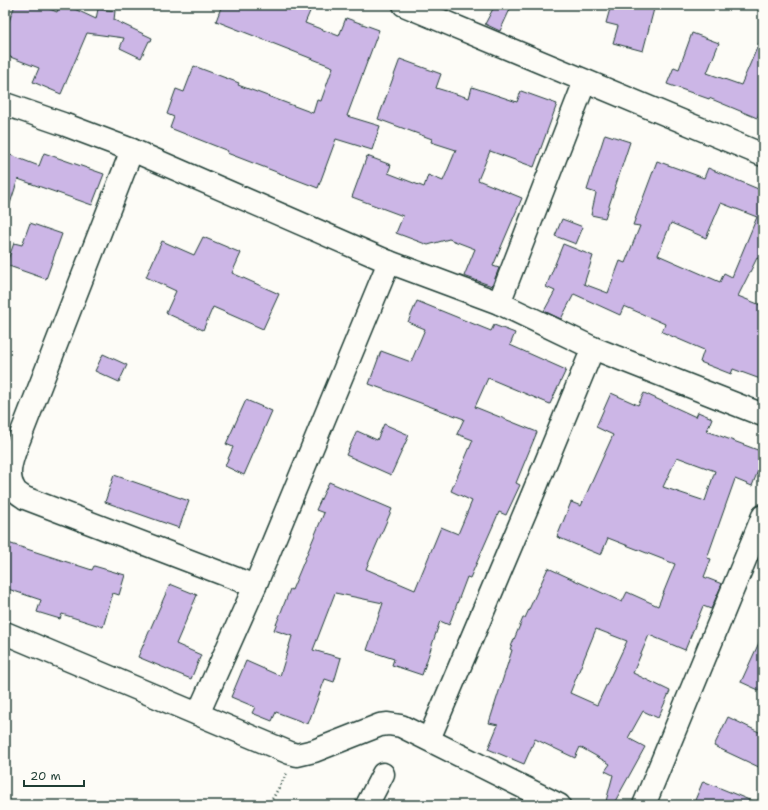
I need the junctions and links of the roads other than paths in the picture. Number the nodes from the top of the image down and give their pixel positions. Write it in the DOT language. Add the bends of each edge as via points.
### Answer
graph roads {
  1 [pos="404,5"];
  2 [pos="585,81"];
  3 [pos="5,104"];
  4 [pos="132,150"];
  5 [pos="763,155"];
  6 [pos="389,262"];
  7 [pos="499,303"];
  8 [pos="594,348"];
  9 [pos="763,416"];
  10 [pos="763,516"];
  11 [pos="255,586"];
  12 [pos="5,633"];
  13 [pos="198,714"];
  14 [pos="429,739"];
  15 [pos="383,774"];
  16 [pos="367,805"];
  17 [pos="559,805"];
  18 [pos="644,805"];
  1 -- 2 [label="street"];
  2 -- 5 [label="street"];
  2 -- 7 [label="street"];
  3 -- 4 [label="street"];
  4 -- 6 [label="street"];
  4 -- 11 [label="street" via="17,445 9,476 15,490 25,498"];
  6 -- 7 [label="street"];
  6 -- 11 [label="street"];
  7 -- 8 [label="street"];
  8 -- 9 [label="street"];
  8 -- 14 [label="street"];
  10 -- 18 [label="street"];
  11 -- 13 [label="street"];
  12 -- 13 [label="street"];
  13 -- 14 [label="street" via="297,755 388,724 401,726"];
  14 -- 17 [label="street"];
  15 -- 16 [label="street"];
}
